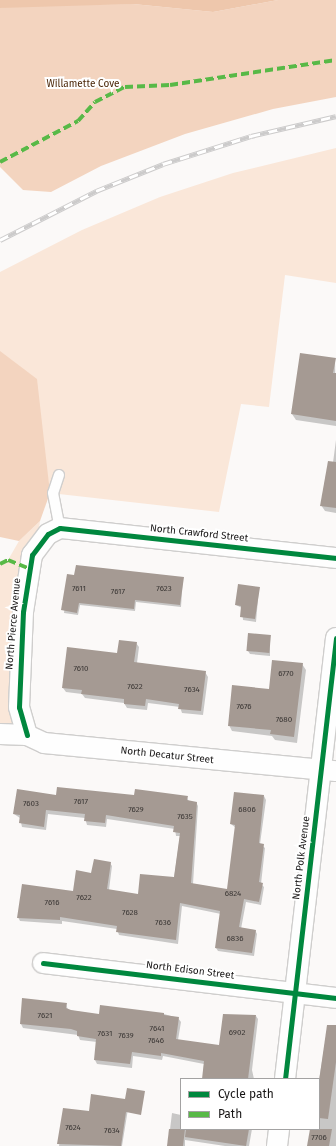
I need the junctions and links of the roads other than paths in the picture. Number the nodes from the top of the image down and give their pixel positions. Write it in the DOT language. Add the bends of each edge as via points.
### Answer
graph roads {
  1 [pos="58,475"];
  2 [pos="60,528"];
  3 [pos="336,558"];
  4 [pos="336,638"];
  5 [pos="0,734"];
  6 [pos="27,735"];
  7 [pos="328,770"];
  8 [pos="42,963"];
  9 [pos="295,993"];
  10 [pos="336,998"];
  11 [pos="285,1078"];
  12 [pos="279,1130"];
  13 [pos="277,1146"];
  1 -- 2 [label="lane" via="53,493"];
  2 -- 3 [label="street, North Crawford Street"];
  2 -- 6 [label="street, North Pierce Avenue" via="39,544 28,568 18,699"];
  4 -- 7 [label="street, North Polk Avenue"];
  5 -- 6 [label="street, North Decatur Street"];
  6 -- 7 [label="street, North Decatur Street" via="44,743"];
  7 -- 9 [label="street, North Polk Avenue"];
  8 -- 9 [label="street, North Edison Street"];
  9 -- 10 [label="street, North Edison Street"];
  9 -- 11 [label="street, North Polk Avenue"];
  12 -- 13 [label="street"];
}
